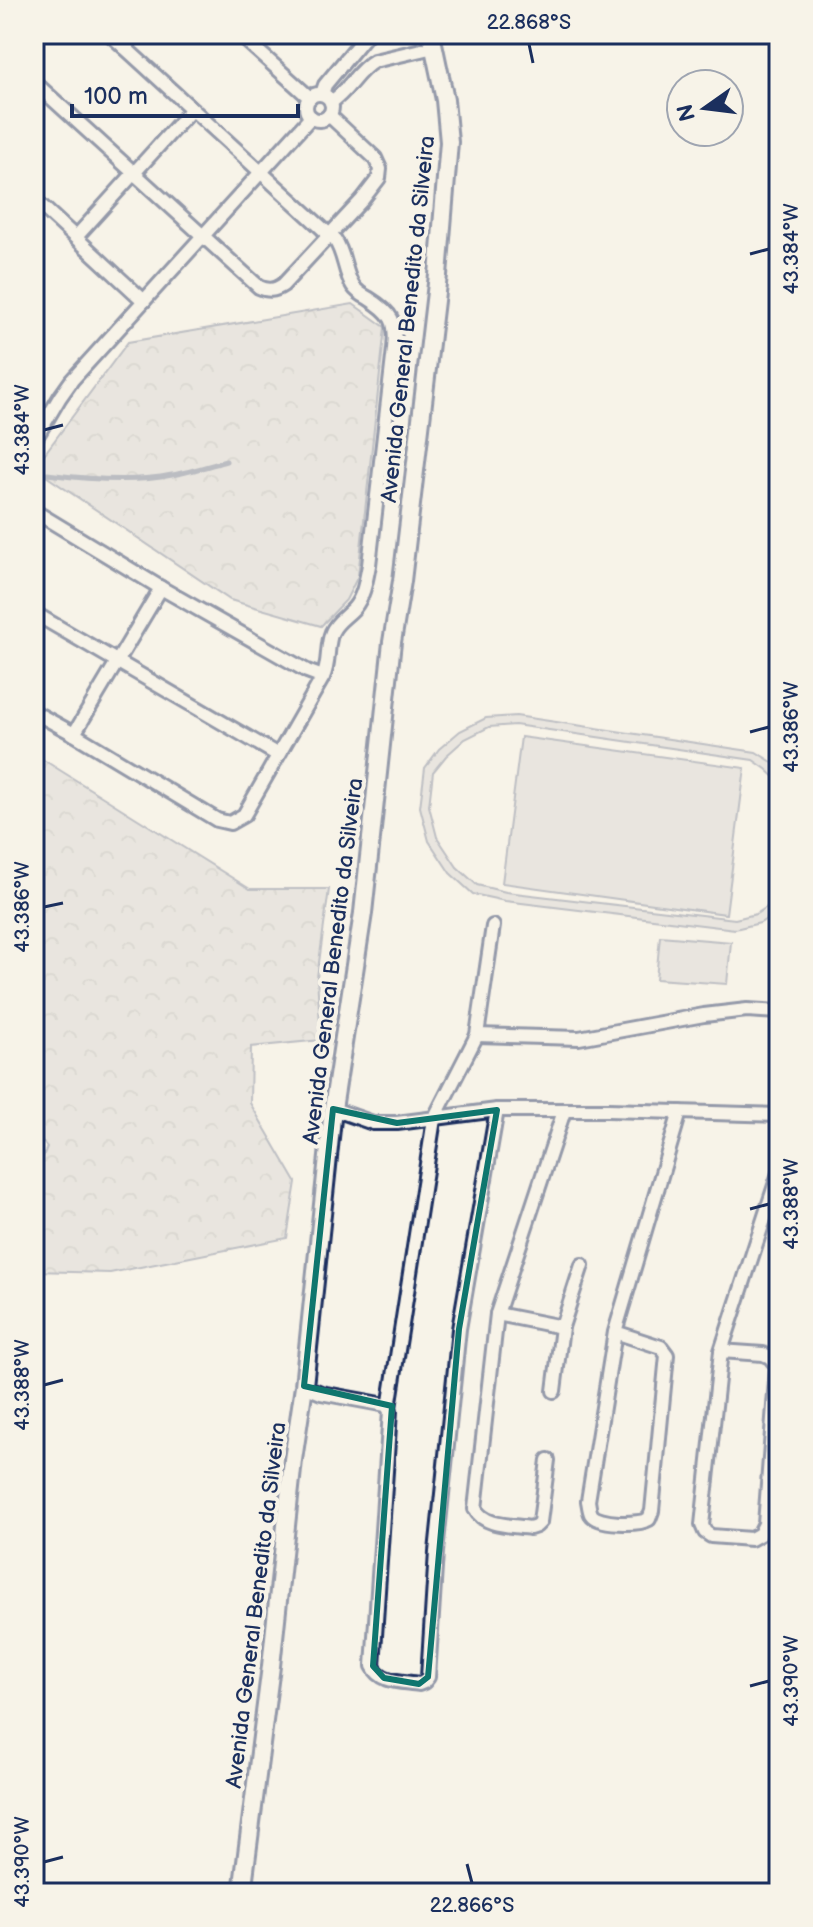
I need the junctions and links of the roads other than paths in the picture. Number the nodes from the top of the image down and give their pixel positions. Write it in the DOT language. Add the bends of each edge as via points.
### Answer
graph roads {
  1 [pos="110,34"];
  2 [pos="136,34"];
  3 [pos="239,34"];
  4 [pos="367,34"];
  5 [pos="432,38"];
  6 [pos="124,47"];
  7 [pos="34,82"];
  8 [pos="323,102"];
  9 [pos="192,109"];
  10 [pos="311,117"];
  11 [pos="261,171"];
  12 [pos="134,174"];
  13 [pos="34,199"];
  14 [pos="329,234"];
  15 [pos="202,235"];
  16 [pos="76,237"];
  17 [pos="144,301"];
  18 [pos="34,441"];
  19 [pos="34,511"];
  20 [pos="161,588"];
  21 [pos="35,616"];
  22 [pos="117,662"];
  23 [pos="323,677"];
  24 [pos="34,712"];
  25 [pos="74,734"];
  26 [pos="278,755"];
  27 [pos="493,926"];
  28 [pos="779,1012"];
  29 [pos="477,1035"];
  30 [pos="333,1109"];
  31 [pos="497,1110"];
  32 [pos="564,1111"];
  33 [pos="680,1112"];
  34 [pos="779,1115"];
  35 [pos="434,1119"];
  36 [pos="779,1173"];
  37 [pos="582,1265"];
  38 [pos="497,1314"];
  39 [pos="562,1327"];
  40 [pos="615,1332"];
  41 [pos="721,1351"];
  42 [pos="304,1386"];
  43 [pos="554,1391"];
  44 [pos="389,1408"];
  45 [pos="548,1460"];
  46 [pos="242,1893"];
  1 -- 6 [label="street"];
  2 -- 6 [label="street"];
  3 -- 8 [label="street"];
  4 -- 8 [label="street" via="325,85"];
  5 -- 8 [label="street" via="365,66 339,98"];
  5 -- 30 [label="main road, Avenida General Benedito da Silveira" via="449,126 444,217 363,913"];
  6 -- 9 [label="street"];
  7 -- 12 [label="street"];
  8 -- 10 [label="street" via="307,110"];
  8 -- 10 [label="street" via="319,120"];
  8 -- 14 [label="street" via="375,158 380,172 373,187"];
  9 -- 11 [label="street"];
  9 -- 12 [label="street"];
  10 -- 11 [label="street"];
  11 -- 14 [label="street"];
  11 -- 15 [label="street"];
  12 -- 15 [label="street"];
  12 -- 16 [label="street"];
  13 -- 16 [label="street"];
  14 -- 15 [label="street" via="283,285 265,290"];
  14 -- 23 [label="street" via="340,247 355,289 389,315 395,335 367,574 358,603 331,633"];
  15 -- 17 [label="street"];
  16 -- 17 [label="street"];
  17 -- 18 [label="street" via="65,389"];
  19 -- 20 [label="street"];
  20 -- 22 [label="street"];
  20 -- 23 [label="street"];
  21 -- 22 [label="street"];
  22 -- 25 [label="street"];
  22 -- 26 [label="street"];
  23 -- 26 [label="street"];
  24 -- 25 [label="street"];
  25 -- 26 [label="street" via="226,823 244,815"];
  27 -- 29 [label="street"];
  28 -- 29 [label="street" via="704,1015 579,1038"];
  29 -- 35 [label="street"];
  30 -- 35 [label="street" via="373,1123"];
  30 -- 42 [label="main road, Avenida General Benedito da Silveira"];
  31 -- 32 [label="street"];
  31 -- 35 [label="street"];
  31 -- 44 [label="street" via="459,1329 428,1677 419,1684 384,1678 373,1666"];
  32 -- 33 [label="street"];
  32 -- 38 [label="street"];
  33 -- 34 [label="street"];
  33 -- 40 [label="street"];
  35 -- 44 [label="street"];
  36 -- 41 [label="street"];
  37 -- 39 [label="street"];
  38 -- 39 [label="street"];
  38 -- 45 [label="street" via="475,1509 480,1516 536,1526"];
  39 -- 43 [label="street"];
  40 -- 40 [label="street" via="588,1501 599,1520 641,1524 652,1511 667,1355 661,1347"];
  41 -- 41 [label="street" via="702,1525 711,1536 751,1539 765,1524 777,1366 763,1354"];
  42 -- 44 [label="street"];
  42 -- 46 [label="main road, Avenida General Benedito da Silveira"];
}
